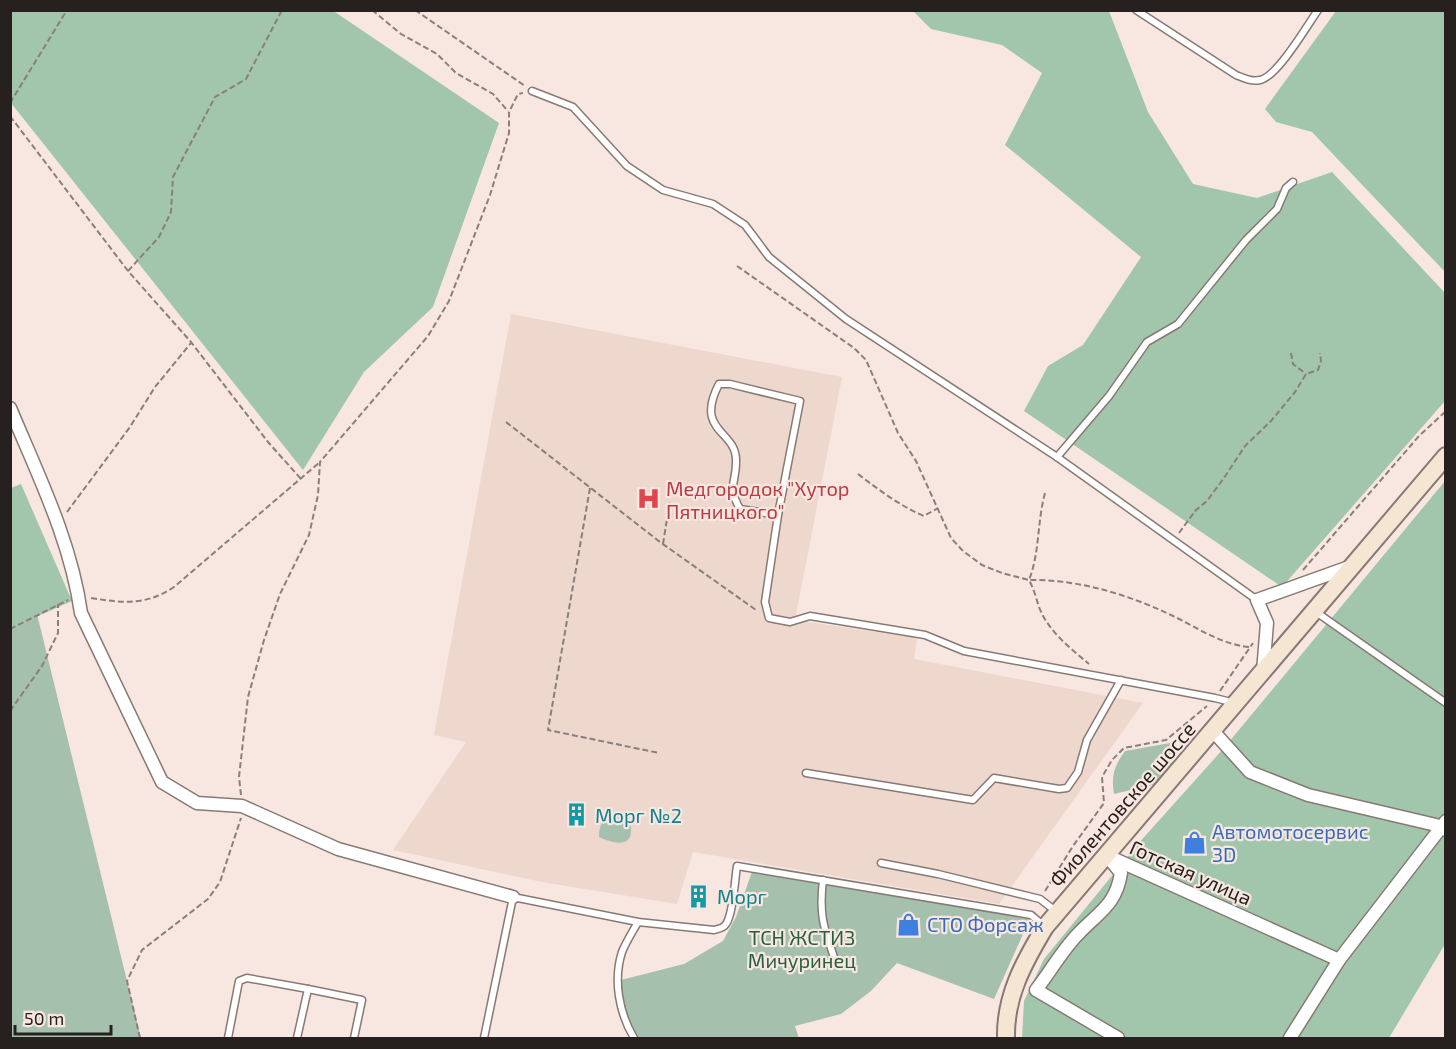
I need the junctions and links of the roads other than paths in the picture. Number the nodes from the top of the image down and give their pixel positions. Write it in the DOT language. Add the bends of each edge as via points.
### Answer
graph roads {
  1 [pos="1136,10"];
  2 [pos="1318,10"];
  3 [pos="532,92"];
  4 [pos="1293,182"];
  5 [pos="10,408"];
  6 [pos="1446,456"];
  7 [pos="1057,457"];
  8 [pos="778,515"];
  9 [pos="1352,566"];
  10 [pos="1257,600"];
  11 [pos="1314,611"];
  12 [pos="1263,672"];
  13 [pos="1121,680"];
  14 [pos="1446,703"];
  15 [pos="1234,706"];
  16 [pos="1213,731"];
  17 [pos="806,773"];
  18 [pos="1444,826"];
  19 [pos="1106,855"];
  20 [pos="881,863"];
  21 [pos="824,880"];
  22 [pos="513,897"];
  23 [pos="1057,912"];
  24 [pos="638,922"];
  25 [pos="1045,927"];
  26 [pos="834,957"];
  27 [pos="1339,960"];
  28 [pos="308,989"];
  29 [pos="228,1038"];
  30 [pos="297,1038"];
  31 [pos="354,1038"];
  32 [pos="484,1038"];
  33 [pos="634,1038"];
  34 [pos="1006,1038"];
  35 [pos="1118,1038"];
  36 [pos="1290,1038"];
  1 -- 2 [label="lane" via="1236,75 1252,81 1263,80 1288,55"];
  3 -- 7 [label="lane" via="573,107 627,166 663,190 713,204 745,225 770,258 846,319"];
  4 -- 7 [label="lane" via="1286,188 1278,209 1246,240 1178,324 1147,342"];
  5 -- 22 [label="street" via="60,525 81,613 162,782 197,803 242,806 338,849"];
  6 -- 9 [label="main road, Фиолентовское шоссе"];
  7 -- 10 [label="lane"];
  8 -- 8 [label="lane" via="800,401 719,384 711,398 711,416 732,446 736,459 732,496 740,509"];
  8 -- 13 [label="lane" via="765,602 769,618 790,622 810,616 925,635 964,651"];
  9 -- 10 [label="street, Фиолентовское шоссе"];
  9 -- 11 [label="main road, Фиолентовское шоссе"];
  10 -- 12 [label="street" via="1267,623"];
  11 -- 12 [label="main road, Фиолентовское шоссе"];
  11 -- 14 [label="lane"];
  12 -- 15 [label="main road, Фиолентовское шоссе"];
  13 -- 15 [label="lane" via="1215,698"];
  13 -- 17 [label="lane" via="1087,740 1077,772 1067,788 994,778 973,800"];
  15 -- 16 [label="main road, Фиолентовское шоссе"];
  16 -- 18 [label="street" via="1250,772 1308,795"];
  16 -- 19 [label="main road, Фиолентовское шоссе"];
  18 -- 27 [label="street"];
  19 -- 23 [label="main road, Фиолентовское шоссе"];
  19 -- 27 [label="street, Готская улица"];
  19 -- 35 [label="street, Готская улица" via="1121,873 1119,887 1103,912 1078,934 1036,990"];
  20 -- 23 [label="lane" via="1040,899"];
  21 -- 24 [label="lane" via="737,866 730,915 721,929"];
  21 -- 25 [label="lane" via="1031,915"];
  21 -- 26 [label="lane" via="821,917"];
  22 -- 24 [label="lane"];
  22 -- 32 [label="lane"];
  23 -- 25 [label="main road, Фиолентовское шоссе"];
  24 -- 33 [label="lane" via="622,952 618,986 624,1023"];
  25 -- 34 [label="main road, Фиолентовское шоссе" via="1014,983 1005,1021"];
  27 -- 36 [label="street"];
  28 -- 29 [label="lane" via="247,978 239,981"];
  28 -- 30 [label="lane"];
  28 -- 31 [label="lane" via="362,1000"];
}
